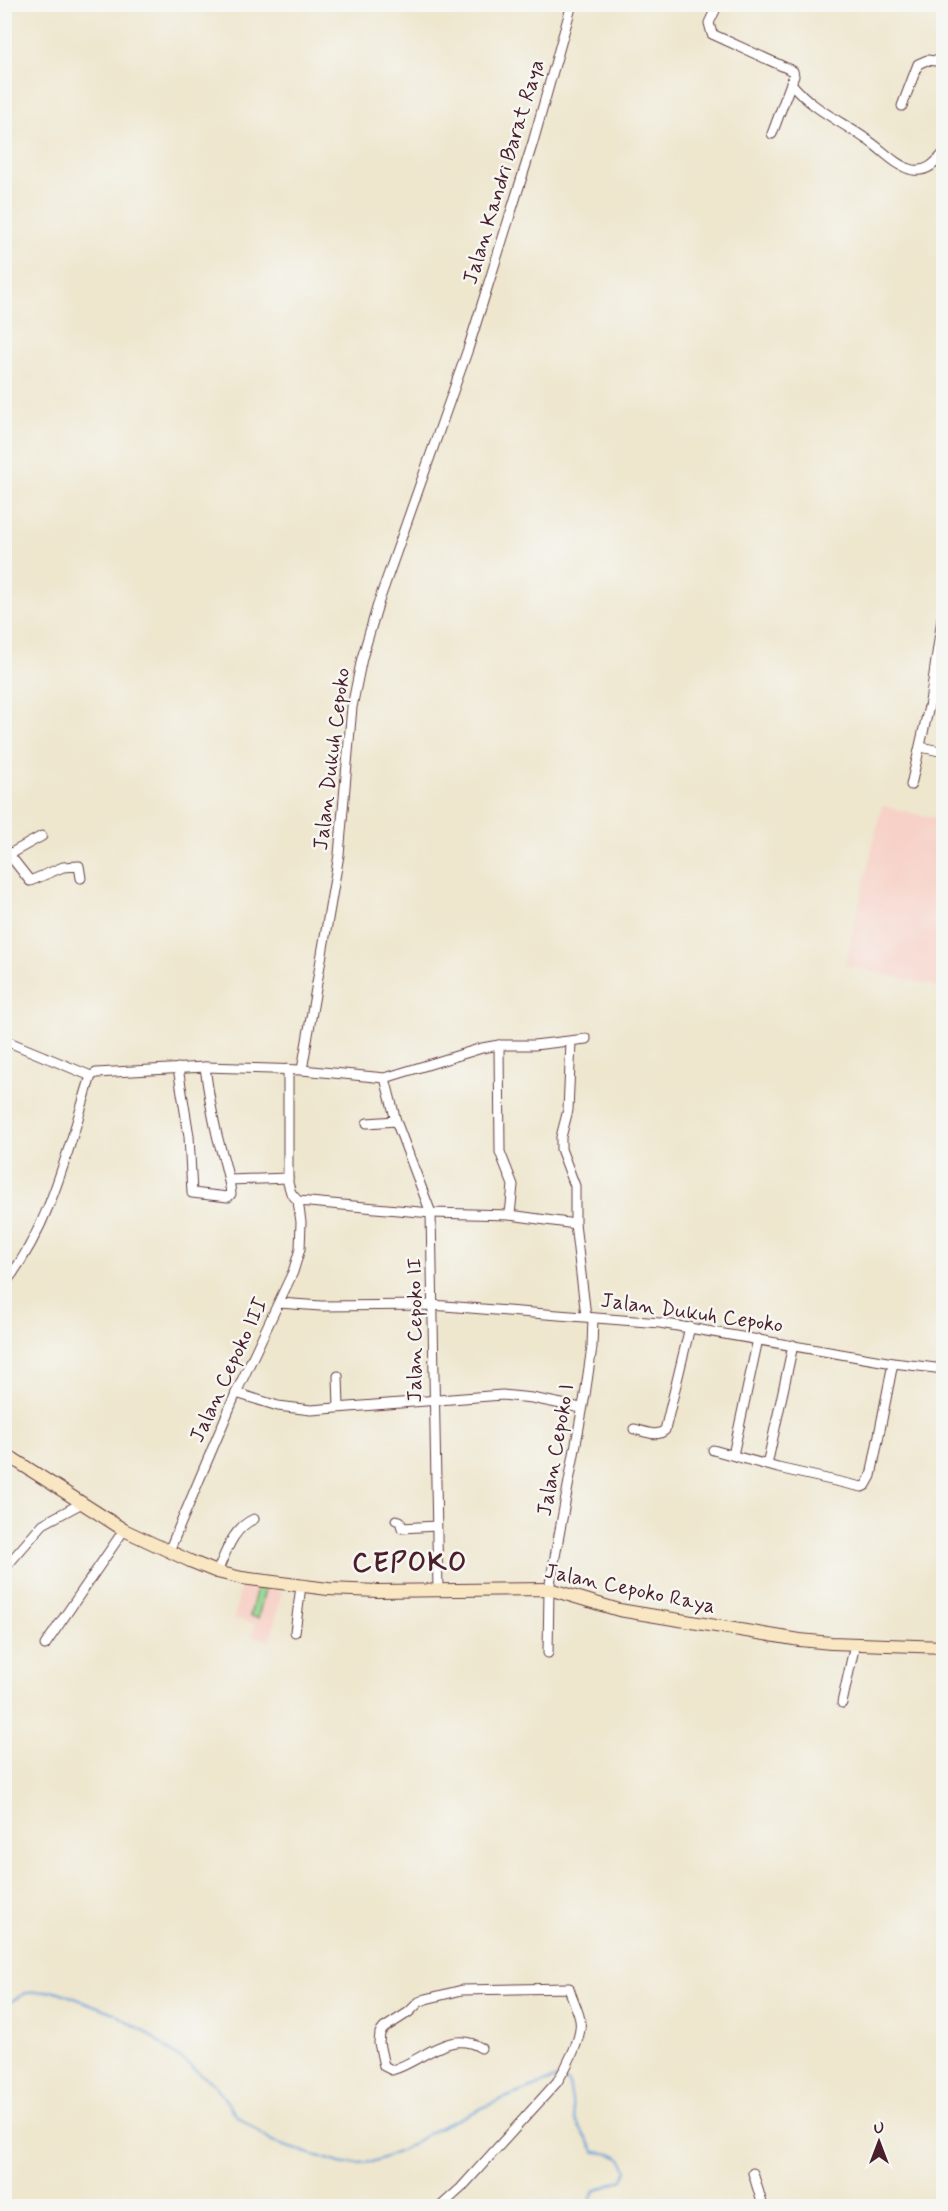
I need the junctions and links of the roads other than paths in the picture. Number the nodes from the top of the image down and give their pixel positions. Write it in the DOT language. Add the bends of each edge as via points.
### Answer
graph roads {
  1 [pos="572,4"];
  2 [pos="717,4"];
  3 [pos="944,62"];
  4 [pos="792,83"];
  5 [pos="902,106"];
  6 [pos="772,134"];
  7 [pos="944,153"];
  8 [pos="468,349"];
  9 [pos="944,604"];
  10 [pos="921,747"];
  11 [pos="944,752"];
  12 [pos="911,785"];
  13 [pos="42,836"];
  14 [pos="6,853"];
  15 [pos="81,878"];
  16 [pos="585,1039"];
  17 [pos="4,1040"];
  18 [pos="571,1042"];
  19 [pos="499,1045"];
  20 [pos="205,1066"];
  21 [pos="178,1068"];
  22 [pos="288,1069"];
  23 [pos="302,1070"];
  24 [pos="91,1076"];
  25 [pos="385,1078"];
  26 [pos="396,1120"];
  27 [pos="367,1123"];
  28 [pos="288,1178"];
  29 [pos="230,1180"];
  30 [pos="297,1201"];
  31 [pos="431,1213"];
  32 [pos="510,1215"];
  33 [pos="575,1224"];
  34 [pos="4,1285"];
  35 [pos="279,1303"];
  36 [pos="432,1305"];
  37 [pos="589,1317"];
  38 [pos="690,1327"];
  39 [pos="758,1339"];
  40 [pos="793,1346"];
  41 [pos="893,1363"];
  42 [pos="944,1369"];
  43 [pos="338,1376"];
  44 [pos="236,1393"];
  45 [pos="433,1401"];
  46 [pos="339,1407"];
  47 [pos="581,1408"];
  48 [pos="634,1429"];
  49 [pos="713,1450"];
  50 [pos="4,1453"];
  51 [pos="733,1455"];
  52 [pos="768,1465"];
  53 [pos="82,1503"];
  54 [pos="254,1519"];
  55 [pos="396,1520"];
  56 [pos="436,1526"];
  57 [pos="124,1530"];
  58 [pos="169,1551"];
  59 [pos="4,1569"];
  60 [pos="217,1572"];
  61 [pos="301,1586"];
  62 [pos="549,1589"];
  63 [pos="438,1590"];
  64 [pos="295,1632"];
  65 [pos="855,1644"];
  66 [pos="45,1645"];
  67 [pos="944,1647"];
  68 [pos="548,1653"];
  69 [pos="842,1703"];
  70 [pos="481,2048"];
  71 [pos="753,2173"];
  72 [pos="441,2206"];
  73 [pos="764,2206"];
  1 -- 8 [label="street, Jalan Kandri Barat Raya"];
  2 -- 4 [label="street" via="710,23 712,34 790,69"];
  3 -- 5 [label="street" via="927,60 918,64"];
  4 -- 6 [label="street"];
  4 -- 7 [label="street" via="821,112 912,170 932,166"];
  8 -- 23 [label="street, Jalan Dukuh Cepoko" via="362,658 352,707 339,855"];
  9 -- 10 [label="street"];
  10 -- 11 [label="street"];
  10 -- 12 [label="street"];
  13 -- 14 [label="street"];
  14 -- 15 [label="street" via="30,881 70,866 79,866"];
  16 -- 18 [label="street"];
  17 -- 24 [label="street"];
  18 -- 19 [label="street"];
  18 -- 33 [label="street, Jalan Dukuh Cepoko" via="568,1110 560,1143 576,1186"];
  19 -- 25 [label="street"];
  19 -- 32 [label="street" via="500,1152 513,1185"];
  20 -- 21 [label="street"];
  20 -- 22 [label="street"];
  20 -- 29 [label="street" via="217,1135"];
  21 -- 24 [label="street" via="105,1071"];
  21 -- 29 [label="street" via="189,1136 192,1193 228,1197"];
  22 -- 23 [label="street"];
  22 -- 28 [label="street"];
  23 -- 25 [label="street"];
  24 -- 34 [label="street" via="60,1178 36,1236"];
  25 -- 26 [label="street, Jalan Cepoko II"];
  26 -- 27 [label="street"];
  26 -- 31 [label="street, Jalan Cepoko II"];
  28 -- 29 [label="street"];
  28 -- 30 [label="street, Jalan Cepoko III"];
  30 -- 31 [label="street"];
  30 -- 35 [label="street, Jalan Cepoko III" via="300,1249"];
  31 -- 32 [label="street"];
  31 -- 36 [label="street, Jalan Cepoko II"];
  32 -- 33 [label="street"];
  33 -- 37 [label="street, Jalan Dukuh Cepoko"];
  35 -- 36 [label="street, Jalan Dukuh Cepoko"];
  35 -- 44 [label="street, Jalan Cepoko III"];
  36 -- 37 [label="street, Jalan Dukuh Cepoko"];
  36 -- 45 [label="street, Jalan Cepoko II"];
  37 -- 38 [label="street, Jalan Dukuh Cepoko"];
  37 -- 47 [label="street, Jalan Cepoko I" via="592,1347"];
  38 -- 39 [label="street, Jalan Dukuh Cepoko"];
  38 -- 48 [label="street" via="665,1430 656,1434"];
  39 -- 40 [label="street, Jalan Dukuh Cepoko"];
  39 -- 51 [label="street"];
  40 -- 41 [label="street, Jalan Dukuh Cepoko"];
  40 -- 52 [label="street, Jalan Dukuh Cepoko"];
  41 -- 42 [label="street, Jalan Dukuh Cepoko"];
  41 -- 52 [label="street" via="866,1485"];
  43 -- 46 [label="street"];
  44 -- 46 [label="street" via="278,1406 311,1410"];
  44 -- 58 [label="street, Jalan Cepoko III"];
  45 -- 46 [label="street"];
  45 -- 47 [label="street" via="502,1395"];
  45 -- 56 [label="street, Jalan Cepoko II"];
  47 -- 62 [label="street, Jalan Cepoko I"];
  49 -- 51 [label="street"];
  50 -- 53 [label="main road, Jalan Cepoko Raya"];
  51 -- 52 [label="street"];
  53 -- 57 [label="main road, Jalan Cepoko Raya"];
  53 -- 59 [label="street" via="43,1524"];
  54 -- 60 [label="street" via="239,1530"];
  55 -- 56 [label="street" via="402,1528"];
  56 -- 63 [label="street, Jalan Cepoko II"];
  57 -- 58 [label="main road, Jalan Cepoko Raya"];
  57 -- 66 [label="street"];
  58 -- 60 [label="main road, Jalan Cepoko Raya"];
  60 -- 61 [label="main road, Jalan Cepoko Raya"];
  61 -- 63 [label="main road, Jalan Cepoko Raya"];
  61 -- 64 [label="street"];
  62 -- 63 [label="main road, Jalan Cepoko Raya"];
  62 -- 65 [label="main road, Jalan Cepoko Raya" via="647,1616 800,1640"];
  62 -- 68 [label="street"];
  65 -- 67 [label="main road, Jalan Cepoko Raya"];
  65 -- 69 [label="street"];
  70 -- 72 [label="street" via="466,2041 453,2041 392,2070 384,2066 379,2037 384,2028 426,1999 462,1990 569,1988 580,2029 557,2082"];
  71 -- 73 [label="street"];
}
